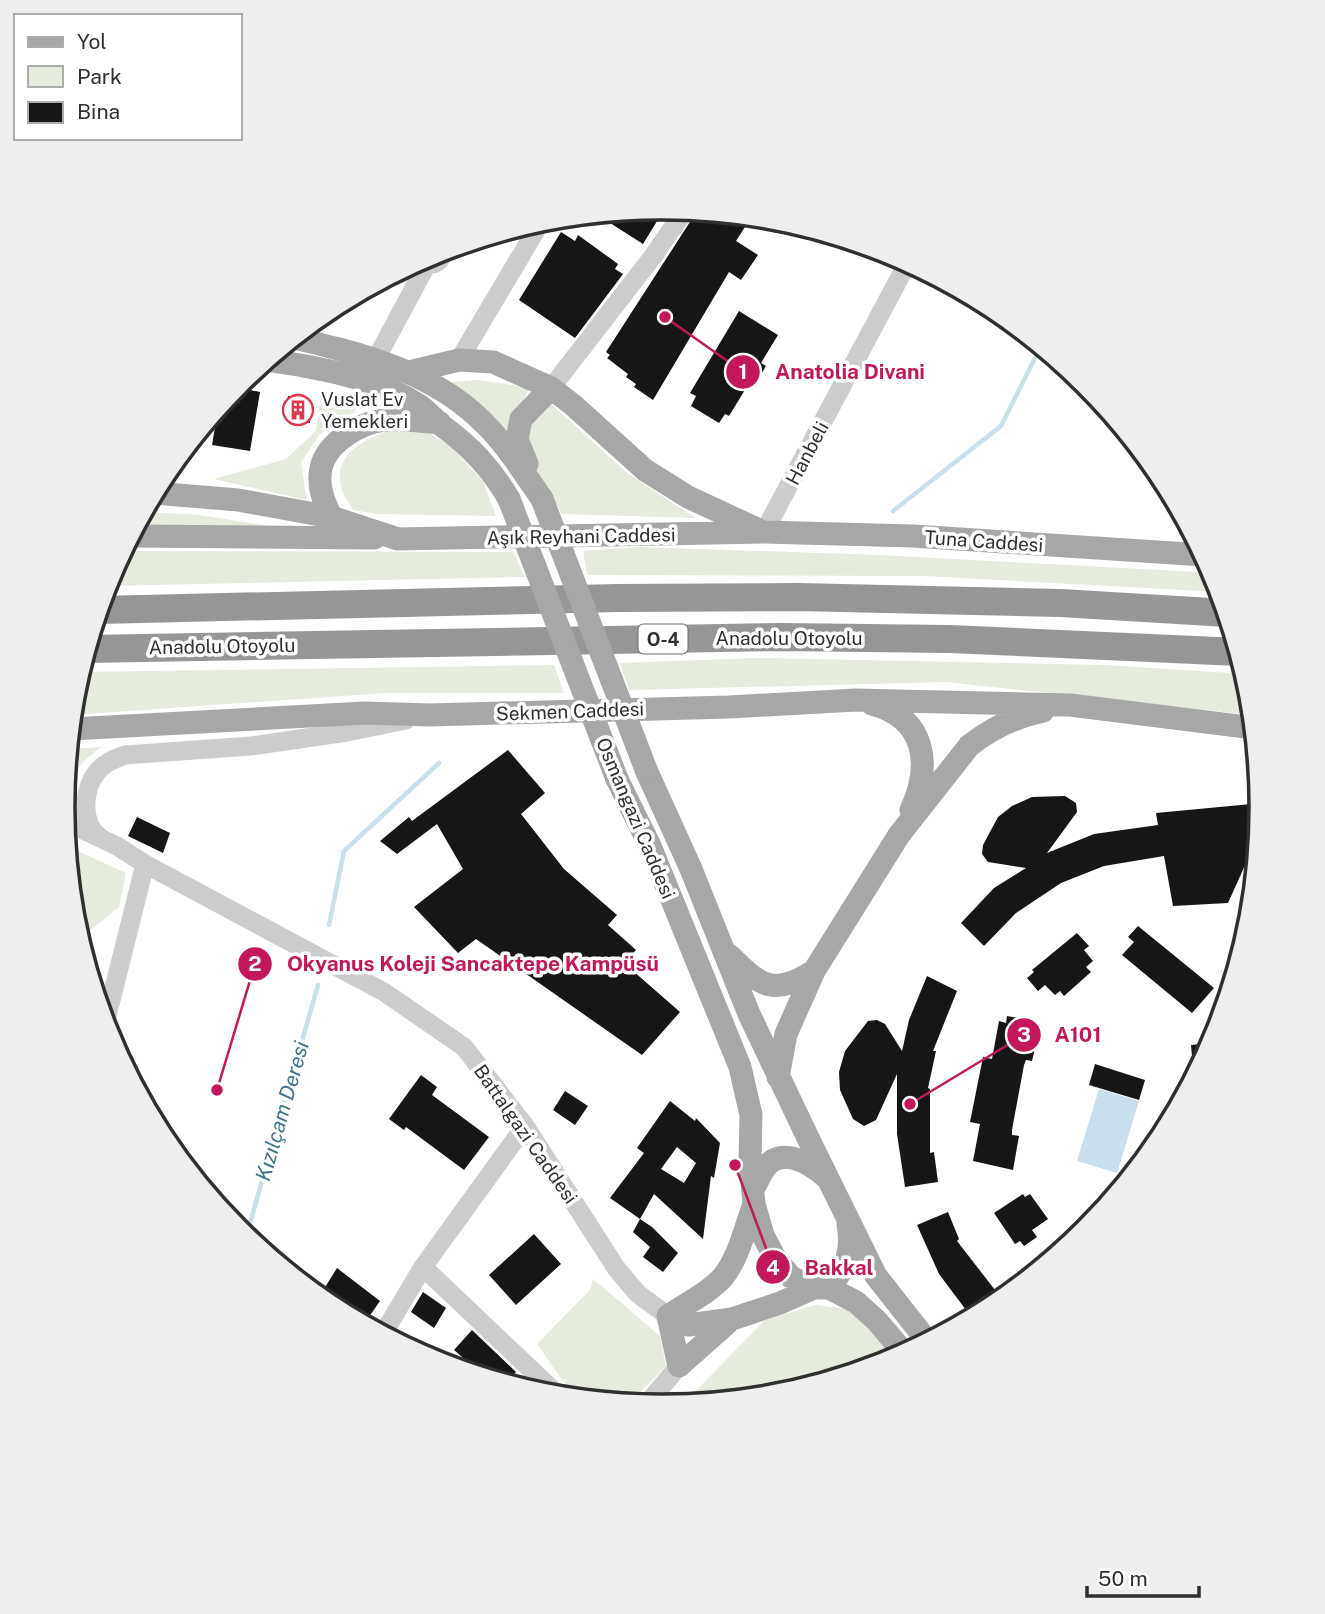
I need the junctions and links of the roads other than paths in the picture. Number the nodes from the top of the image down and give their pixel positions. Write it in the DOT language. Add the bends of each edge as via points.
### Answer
graph roads {
  1 [pos="678,220"];
  2 [pos="533,235"];
  3 [pos="424,271"];
  4 [pos="903,271"];
  5 [pos="307,340"];
  6 [pos="376,359"];
  7 [pos="281,360"];
  8 [pos="459,360"];
  9 [pos="409,372"];
  10 [pos="551,388"];
  11 [pos="440,424"];
  12 [pos="166,494"];
  13 [pos="542,499"];
  14 [pos="331,517"];
  15 [pos="764,532"];
  16 [pos="142,536"];
  17 [pos="398,539"];
  18 [pos="1192,554"];
  19 [pos="109,610"];
  20 [pos="1217,612"];
  21 [pos="97,649"];
  22 [pos="1229,652"];
  23 [pos="856,699"];
  24 [pos="1070,705"];
  25 [pos="430,715"];
  26 [pos="1244,726"];
  27 [pos="80,728"];
  28 [pos="76,827"];
  29 [pos="899,835"];
  30 [pos="117,846"];
  31 [pos="145,864"];
  32 [pos="722,947"];
  33 [pos="814,971"];
  34 [pos="110,1005"];
  35 [pos="778,1077"];
  36 [pos="525,1126"];
  37 [pos="836,1192"];
  38 [pos="754,1197"];
  39 [pos="423,1267"];
  40 [pos="821,1288"];
  41 [pos="668,1316"];
  42 [pos="732,1319"];
  43 [pos="388,1326"];
  44 [pos="922,1334"];
  45 [pos="898,1345"];
  46 [pos="679,1366"];
  47 [pos="544,1382"];
  48 [pos="655,1394"];
  1 -- 10 [label="street"];
  2 -- 8 [label="street"];
  3 -- 6 [label="street"];
  4 -- 15 [label="street, Hanbeli"];
  5 -- 6 [label="main road, Osmangazi Caddesi"];
  6 -- 9 [label="main road, Osmangazi Caddesi"];
  7 -- 11 [label="main road, Osmangazi Caddesi" via="376,386 418,404"];
  8 -- 9 [label="main road"];
  8 -- 10 [label="main road" via="493,362"];
  9 -- 13 [label="main road, Osmangazi Caddesi" via="454,397 484,422"];
  10 -- 13 [label="main road" via="521,419 517,439"];
  10 -- 15 [label="main road" via="645,470 688,497"];
  11 -- 14 [label="main road" via="383,420 332,446 319,473"];
  11 -- 38 [label="main road, Osmangazi Caddesi, bridge" via="485,463 509,499 617,779 650,846 740,1067 751,1115"];
  12 -- 14 [label="main road, Aşık Reyhani Caddesi" via="239,500"];
  13 -- 32 [label="main road, Osmangazi Caddesi, bridge" via="647,772"];
  14 -- 17 [label="main road, Aşık Reyhani Caddesi"];
  15 -- 17 [label="main road, Aşık Reyhani Caddesi"];
  15 -- 18 [label="main road, Tuna Caddesi" via="913,536"];
  16 -- 17 [label="main road, Aşık Reyhani Caddesi"];
  19 -- 20 [label="highway, Anadolu Otoyolu / O-4" via="797,597 1061,603"];
  21 -- 22 [label="highway, Anadolu Otoyolu / O-4" via="782,637"];
  23 -- 24 [label="main road, Sekmen Caddesi"];
  23 -- 25 [label="main road, Sekmen Caddesi"];
  23 -- 29 [label="main road" via="900,714 919,745 920,784"];
  24 -- 26 [label="main road, Sekmen Caddesi"];
  24 -- 29 [label="main road" via="1005,723 984,734"];
  25 -- 27 [label="main road, Sekmen Caddesi" via="365,713"];
  25 -- 30 [label="street" via="251,746 125,755 109,761 88,785 87,818 96,835"];
  28 -- 30 [label="street, Battalgazi Caddesi"];
  29 -- 33 [label="main road"];
  30 -- 31 [label="street, Battalgazi Caddesi"];
  31 -- 34 [label="street"];
  31 -- 36 [label="street, Battalgazi Caddesi" via="410,1007 464,1047"];
  32 -- 33 [label="main road" via="753,979 772,985 792,985"];
  32 -- 35 [label="main road, Osmangazi Caddesi"];
  33 -- 35 [label="main road" via="786,1034"];
  35 -- 37 [label="main road, Osmangazi Caddesi"];
  36 -- 39 [label="street"];
  36 -- 41 [label="street, Battalgazi Caddesi" via="616,1268 638,1294"];
  37 -- 38 [label="main road" via="811,1165 790,1156 765,1167"];
  37 -- 40 [label="main road" via="849,1227 848,1262"];
  37 -- 44 [label="main road, Osmangazi Caddesi" via="876,1276"];
  38 -- 40 [label="main road, Osmangazi Caddesi" via="763,1235 775,1258 791,1277"];
  38 -- 41 [label="main road" via="740,1244 723,1276"];
  39 -- 43 [label="street"];
  39 -- 47 [label="street"];
  40 -- 42 [label="main road"];
  40 -- 45 [label="main road, Osmangazi Caddesi" via="856,1303"];
  41 -- 42 [label="main road" via="688,1325"];
  41 -- 46 [label="main road"];
  42 -- 46 [label="main road"];
  46 -- 48 [label="street"];
}
